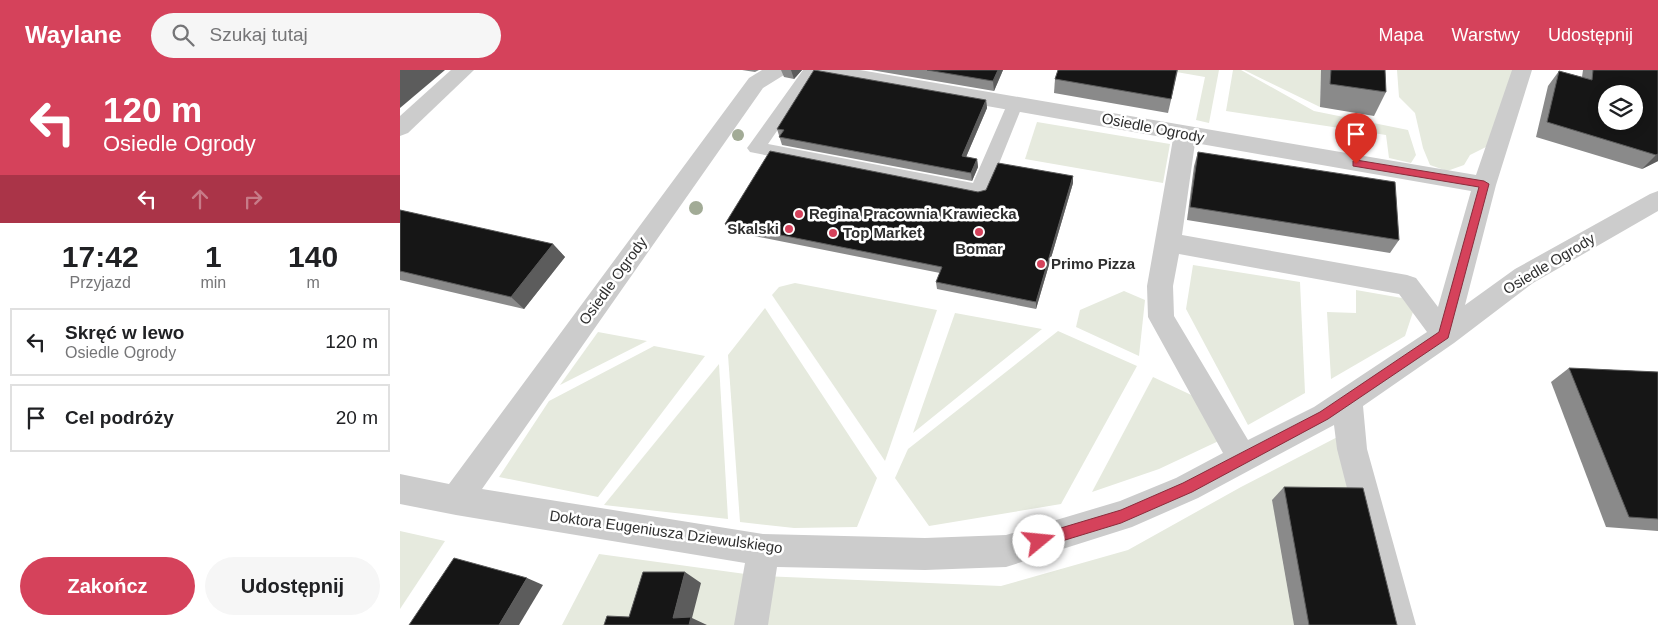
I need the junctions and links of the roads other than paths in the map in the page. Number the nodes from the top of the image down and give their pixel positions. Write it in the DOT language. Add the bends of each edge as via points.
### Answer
graph roads {
  1 [pos="464,70"];
  2 [pos="778,70"];
  3 [pos="811,70"];
  4 [pos="822,70"];
  5 [pos="1522,70"];
  6 [pos="1015,104"];
  7 [pos="400,128"];
  8 [pos="1185,134"];
  9 [pos="1484,184"];
  10 [pos="1658,200"];
  11 [pos="1168,242"];
  12 [pos="1444,335"];
  13 [pos="1348,399"];
  14 [pos="1243,458"];
  15 [pos="400,488"];
  16 [pos="456,500"];
  17 [pos="763,550"];
  18 [pos="751,625"];
  19 [pos="1398,625"];
  1 -- 7 [label="street"];
  2 -- 16 [label="street, Osiedle Ogrody" via="756,83"];
  3 -- 6 [label="lane" via="756,148 979,191"];
  4 -- 6 [label="street, Osiedle Ogrody"];
  5 -- 9 [label="street"];
  6 -- 8 [label="street, Osiedle Ogrody"];
  8 -- 9 [label="street, Osiedle Ogrody"];
  8 -- 11 [label="street"];
  9 -- 12 [label="street"];
  10 -- 12 [label="street, Osiedle Ogrody" via="1524,276"];
  11 -- 12 [label="street" via="1407,284"];
  11 -- 14 [label="street" via="1160,286 1161,317"];
  12 -- 13 [label="street, Doktora Eugeniusza Dziewulskiego"];
  13 -- 14 [label="street, Doktora Eugeniusza Dziewulskiego" via="1324,416"];
  13 -- 19 [label="street" via="1352,449"];
  14 -- 17 [label="street, Doktora Eugeniusza Dziewulskiego" via="1188,488 1121,516 1006,551 925,554"];
  15 -- 16 [label="street, Doktora Eugeniusza Dziewulskiego"];
  16 -- 17 [label="street, Doktora Eugeniusza Dziewulskiego"];
  17 -- 18 [label="street"];
}
